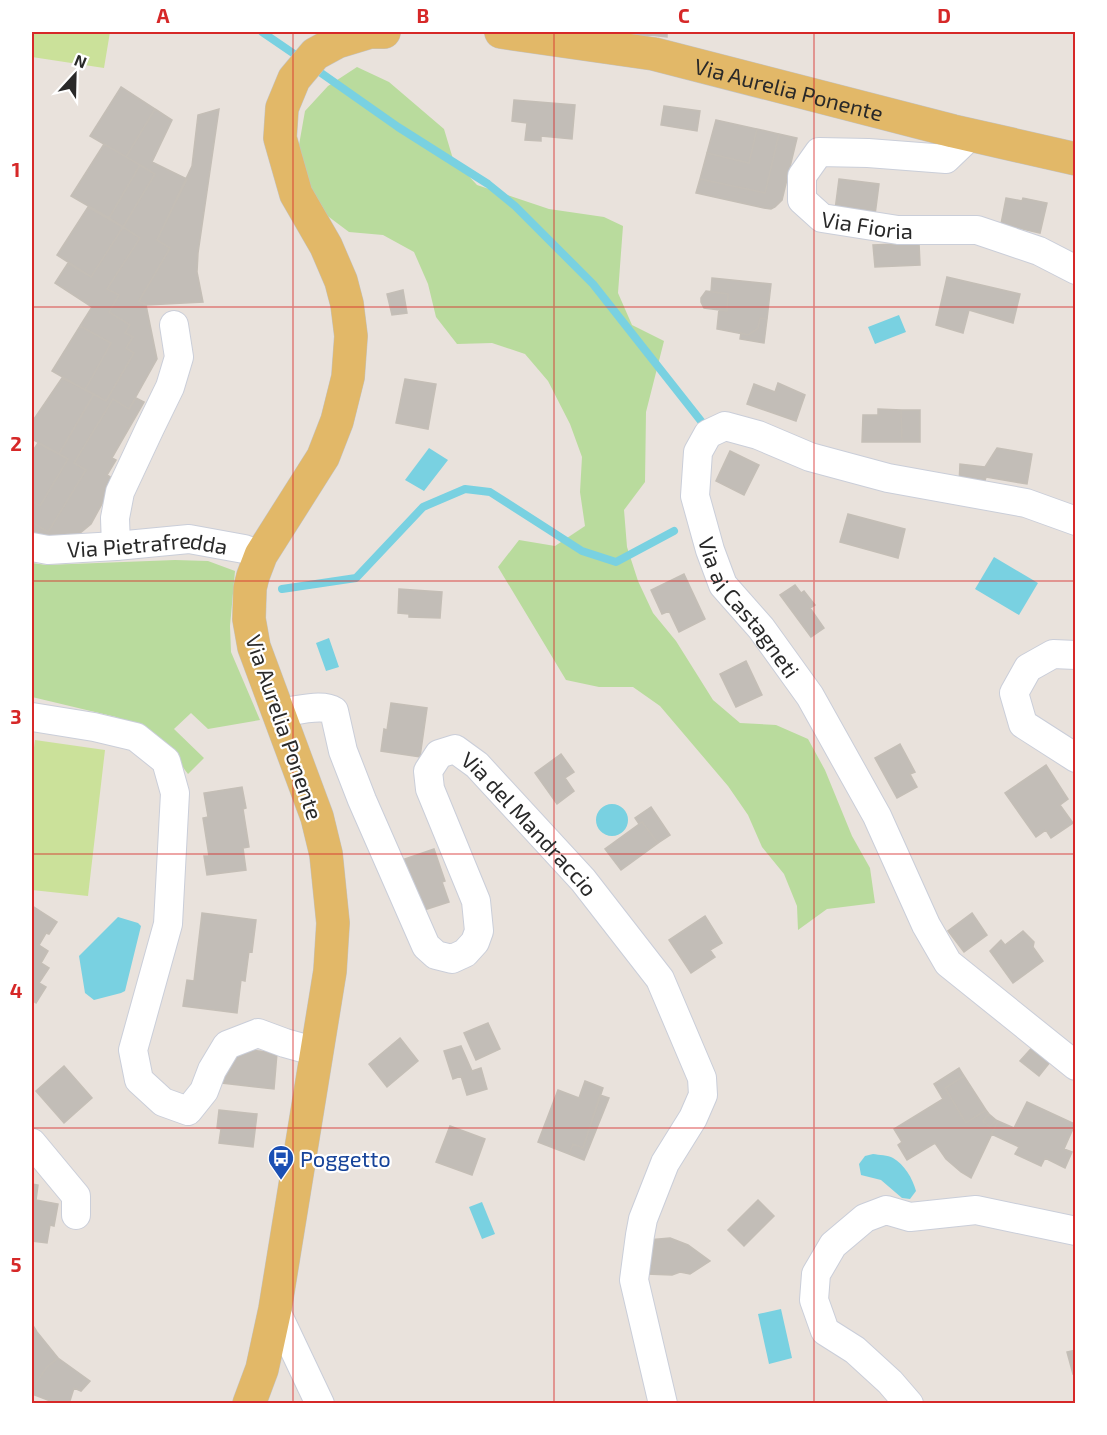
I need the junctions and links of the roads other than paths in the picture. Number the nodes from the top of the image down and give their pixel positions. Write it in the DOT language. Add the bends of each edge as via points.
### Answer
graph roads {
  1 [pos="370,32"];
  2 [pos="384,32"];
  3 [pos="501,32"];
  4 [pos="971,135"];
  5 [pos="1076,159"];
  6 [pos="1076,270"];
  7 [pos="174,325"];
  8 [pos="1076,521"];
  9 [pos="116,546"];
  10 [pos="32,547"];
  11 [pos="261,555"];
  12 [pos="1076,654"];
  13 [pos="279,713"];
  14 [pos="32,717"];
  15 [pos="1076,758"];
  16 [pos="317,1052"];
  17 [pos="1076,1066"];
  18 [pos="32,1143"];
  19 [pos="76,1215"];
  20 [pos="1076,1231"];
  21 [pos="275,1309"];
  22 [pos="249,1404"];
  23 [pos="320,1404"];
  24 [pos="663,1404"];
  25 [pos="909,1404"];
  1 -- 2 [label="main road, Via Aurelia Ponente"];
  1 -- 11 [label="main road, Via Aurelia Ponente" via="315,54 294,80 282,108 280,138 296,194 326,246 341,282 351,336 348,377 323,457"];
  3 -- 4 [label="main road, Via Aurelia Ponente" via="654,54"];
  4 -- 5 [label="main road, Via Aurelia Ponente"];
  4 -- 6 [label="street, Via Fioria" via="946,159 819,152 802,176 802,200 822,218 898,230 977,230 1039,250"];
  7 -- 9 [label="street" via="178,357 170,387 120,492 115,518"];
  8 -- 17 [label="street, Via ai Castagneti" via="1026,503 888,478 810,457 725,426 708,434 698,452 695,496 723,585 761,628 810,696 877,816 926,926 948,963"];
  9 -- 10 [label="street, Via Pietrafredda" via="48,550"];
  9 -- 11 [label="street, Via Pietrafredda" via="189,539"];
  11 -- 13 [label="main road, Via Aurelia Ponente" via="250,588 249,619 254,647"];
  12 -- 15 [label="street" via="1053,654 1028,668 1014,693 1023,724"];
  13 -- 16 [label="main road, Via Aurelia Ponente" via="317,817 326,854 333,923"];
  13 -- 24 [label="street, Via del Mandraccio" via="321,707 334,711 343,752 362,800 426,946 436,955 452,959 465,953 479,931 476,901 430,789 428,771 439,754 455,749 477,765 583,880 660,979 702,1078 703,1095 665,1163 643,1219 634,1280"];
  14 -- 16 [label="street" via="136,737 166,761 175,793 168,924 134,1050 139,1080 163,1102 188,1112 204,1091 227,1045 258,1033"];
  16 -- 21 [label="main road, Via Aurelia Ponente"];
  18 -- 19 [label="street" via="76,1196"];
  20 -- 25 [label="street" via="976,1210 910,1217 886,1210 865,1218 833,1245 816,1274 814,1292 825,1331 855,1350"];
  21 -- 22 [label="main road, Via Aurelia Ponente" via="262,1369"];
  21 -- 23 [label="street"];
}
